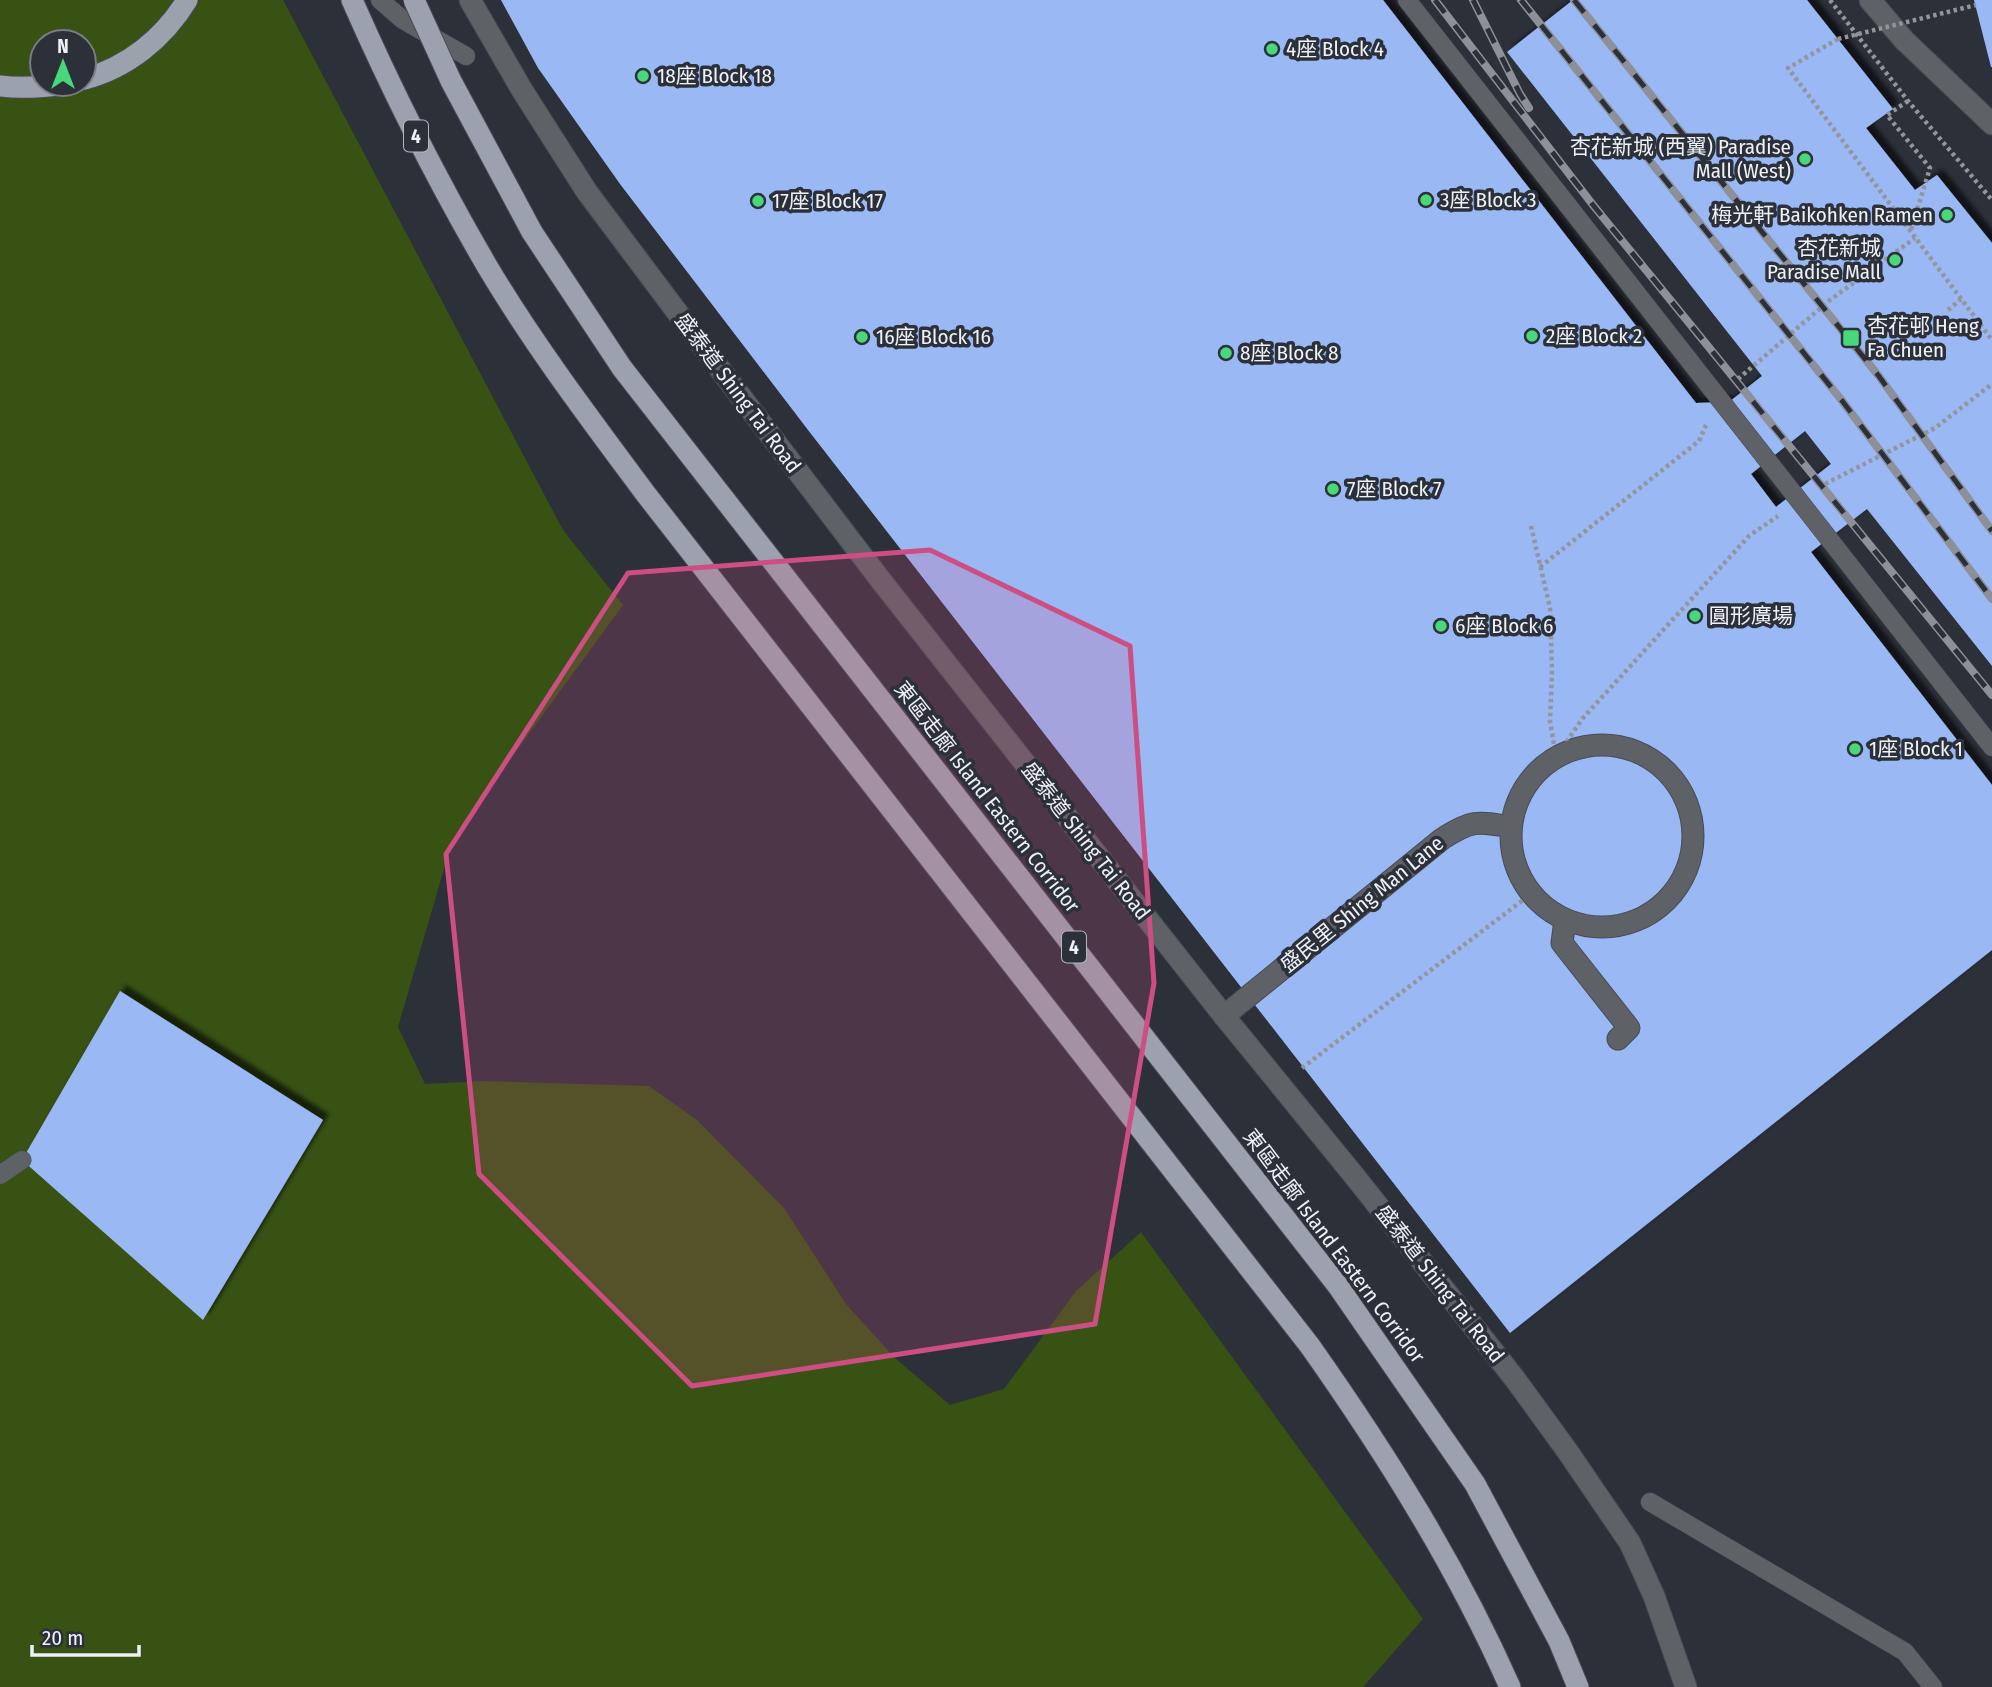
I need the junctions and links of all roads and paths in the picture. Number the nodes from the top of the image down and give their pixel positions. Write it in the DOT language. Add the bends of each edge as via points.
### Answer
graph roads {
  1 [pos="187,0"];
  2 [pos="352,0"];
  3 [pos="380,0"];
  4 [pos="414,0"];
  5 [pos="470,0"];
  6 [pos="1407,0"];
  7 [pos="1830,0"];
  8 [pos="1870,0"];
  9 [pos="1976,5"];
  10 [pos="466,56"];
  11 [pos="98,74"];
  12 [pos="0,86"];
  13 [pos="28,88"];
  14 [pos="1908,101"];
  15 [pos="1992,124"];
  16 [pos="1992,200"];
  17 [pos="1910,231"];
  18 [pos="1915,238"];
  19 [pos="1961,299"];
  20 [pos="1948,310"];
  21 [pos="1992,340"];
  22 [pos="1992,384"];
  23 [pos="1729,387"];
  24 [pos="1709,418"];
  25 [pos="1811,493"];
  26 [pos="1780,515"];
  27 [pos="1531,526"];
  28 [pos="1540,567"];
  29 [pos="1992,747"];
  30 [pos="1556,757"];
  31 [pos="1511,827"];
  32 [pos="1531,894"];
  33 [pos="1565,920"];
  34 [pos="1224,1016"];
  35 [pos="1618,1039"];
  36 [pos="1279,1086"];
  37 [pos="22,1160"];
  38 [pos="0,1175"];
  39 [pos="1650,1502"];
  40 [pos="1510,1687"];
  41 [pos="1578,1687"];
  42 [pos="1686,1687"];
  43 [pos="1933,1687"];
  1 -- 11 [label="highway" via="168,27 143,50"];
  2 -- 40 [label="highway, 4" via="439,182 526,328 645,493 1310,1346 1426,1521"];
  3 -- 10 [label="lane" via="403,20"];
  4 -- 41 [label="highway, 東區走廊 Island Eastern Corridor / 4, bridge" via="451,81 532,232 631,379 1338,1286 1475,1484 1559,1641"];
  5 -- 34 [label="street, 盛泰道 Shing Tai Road" via="587,192 879,578"];
  6 -- 29 [label="lane"];
  7 -- 14 [label="path"];
  8 -- 15 [label="street" via="1904,40"];
  9 -- 17 [label="path, bridge" via="1838,39 1788,68"];
  12 -- 13 [label="highway"];
  14 -- 16 [label="path"];
  14 -- 17 [label="path" via="1887,115 1930,168"];
  17 -- 18 [label="path"];
  18 -- 19 [label="path"];
  18 -- 23 [label="path" via="1830,300"];
  19 -- 20 [label="path"];
  19 -- 21 [label="path"];
  22 -- 25 [label="path" via="1935,428"];
  24 -- 28 [label="path" via="1699,441"];
  26 -- 30 [label="path" via="1749,536 1583,718"];
  27 -- 28 [label="path"];
  28 -- 30 [label="path" via="1550,608 1550,721"];
  30 -- 31 [label="street" via="1523,791"];
  30 -- 33 [label="street" via="1583,747 1612,745 1640,753 1664,768 1682,791 1693,827 1694,846 1686,874 1671,897 1648,916 1622,926 1592,928"];
  31 -- 32 [label="street" via="1511,851"];
  31 -- 34 [label="street, 盛民里 Shing Man Lane" via="1479,821 1442,839"];
  32 -- 33 [label="street"];
  32 -- 36 [label="path"];
  33 -- 35 [label="street" via="1562,943 1629,1028"];
  34 -- 36 [label="street, 盛泰道 Shing Tai Road"];
  36 -- 42 [label="street, 盛泰道 Shing Tai Road" via="1515,1379 1584,1475 1630,1543"];
  37 -- 38 [label="lane"];
  39 -- 43 [label="lane" via="1905,1652"];
}
